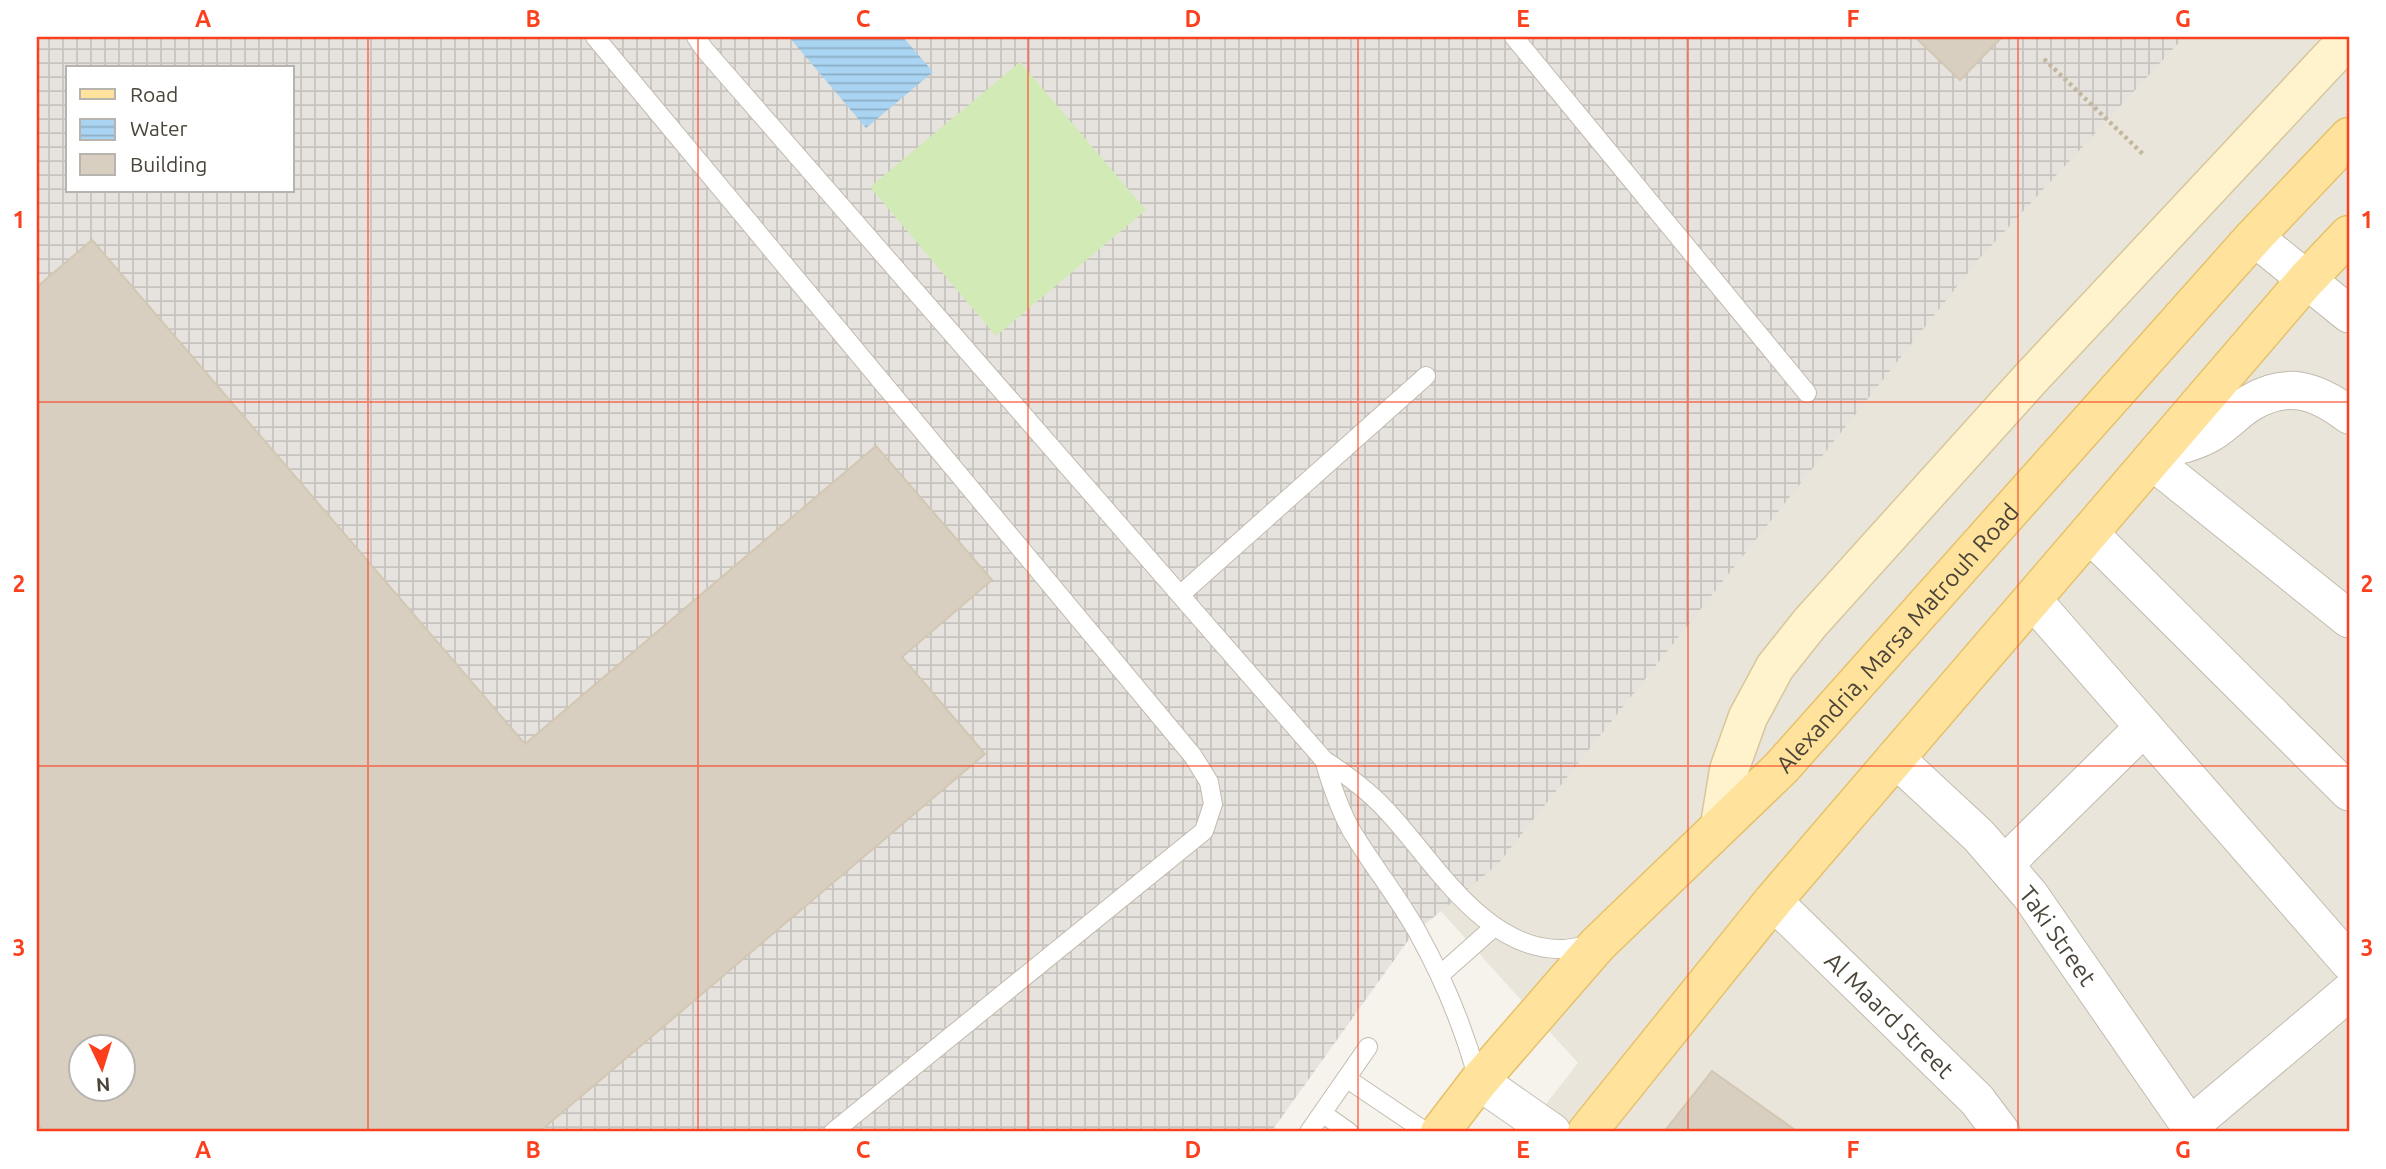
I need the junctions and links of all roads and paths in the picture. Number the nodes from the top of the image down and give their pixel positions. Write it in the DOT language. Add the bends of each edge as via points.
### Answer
graph roads {
  1 [pos="595,37"];
  2 [pos="696,37"];
  3 [pos="1514,37"];
  4 [pos="2349,38"];
  5 [pos="2044,59"];
  6 [pos="2349,136"];
  7 [pos="2144,155"];
  8 [pos="2349,235"];
  9 [pos="2254,237"];
  10 [pos="2306,280"];
  11 [pos="2349,314"];
  12 [pos="1426,376"];
  13 [pos="1807,393"];
  14 [pos="2349,415"];
  15 [pos="2156,455"];
  16 [pos="2089,533"];
  17 [pos="1180,595"];
  18 [pos="2032,599"];
  19 [pos="2349,619"];
  20 [pos="2144,727"];
  21 [pos="1895,758"];
  22 [pos="1324,760"];
  23 [pos="2349,792"];
  24 [pos="1720,825"];
  25 [pos="2005,864"];
  26 [pos="1773,901"];
  27 [pos="1494,927"];
  28 [pos="1598,944"];
  29 [pos="2349,962"];
  30 [pos="1440,975"];
  31 [pos="2349,992"];
  32 [pos="1368,1047"];
  33 [pos="1346,1079"];
  34 [pos="1479,1082"];
  35 [pos="1322,1113"];
  36 [pos="2192,1129"];
  37 [pos="833,1132"];
  38 [pos="1309,1132"];
  39 [pos="1349,1132"];
  40 [pos="1426,1132"];
  41 [pos="1440,1132"];
  42 [pos="1552,1132"];
  43 [pos="1587,1132"];
  44 [pos="2001,1132"];
  1 -- 37 [label="lane" via="1184,745 1209,782 1213,804 1204,831"];
  2 -- 17 [label="lane"];
  3 -- 13 [label="lane"];
  4 -- 24 [label="main road" via="2030,379 1775,667 1748,717 1729,770"];
  5 -- 7 [label="path"];
  6 -- 9 [label="main road, Alexandria, Marsa Matrouh Road"];
  8 -- 10 [label="main road"];
  9 -- 10 [label="street"];
  9 -- 24 [label="main road, Alexandria, Marsa Matrouh Road" via="1838,706"];
  10 -- 11 [label="street"];
  10 -- 15 [label="main road"];
  12 -- 17 [label="lane"];
  14 -- 15 [label="street" via="2304,390 2276,391 2250,403 2208,435"];
  15 -- 16 [label="main road"];
  15 -- 19 [label="street"];
  16 -- 18 [label="main road"];
  16 -- 23 [label="street"];
  17 -- 22 [label="lane"];
  18 -- 20 [label="street"];
  18 -- 21 [label="main road"];
  20 -- 25 [label="street"];
  20 -- 29 [label="street"];
  21 -- 25 [label="street, Taki Street"];
  21 -- 26 [label="main road"];
  22 -- 27 [label="lane" via="1386,809 1458,895"];
  22 -- 30 [label="lane" via="1351,829"];
  24 -- 28 [label="main road, Alexandria, Marsa Matrouh Road"];
  25 -- 36 [label="street, Taki Street" via="2055,928"];
  26 -- 43 [label="main road"];
  26 -- 44 [label="street, Al Maard Street" via="1970,1092"];
  27 -- 28 [label="lane" via="1526,943 1562,949"];
  27 -- 30 [label="lane"];
  28 -- 34 [label="main road, Alexandria, Marsa Matrouh Road"];
  30 -- 34 [label="lane" via="1465,1033"];
  31 -- 36 [label="street"];
  32 -- 33 [label="lane"];
  33 -- 35 [label="lane"];
  33 -- 40 [label="lane"];
  34 -- 41 [label="main road, Alexandria, Marsa Matrouh Road"];
  34 -- 42 [label="street"];
  35 -- 38 [label="lane"];
  35 -- 39 [label="lane"];
}
